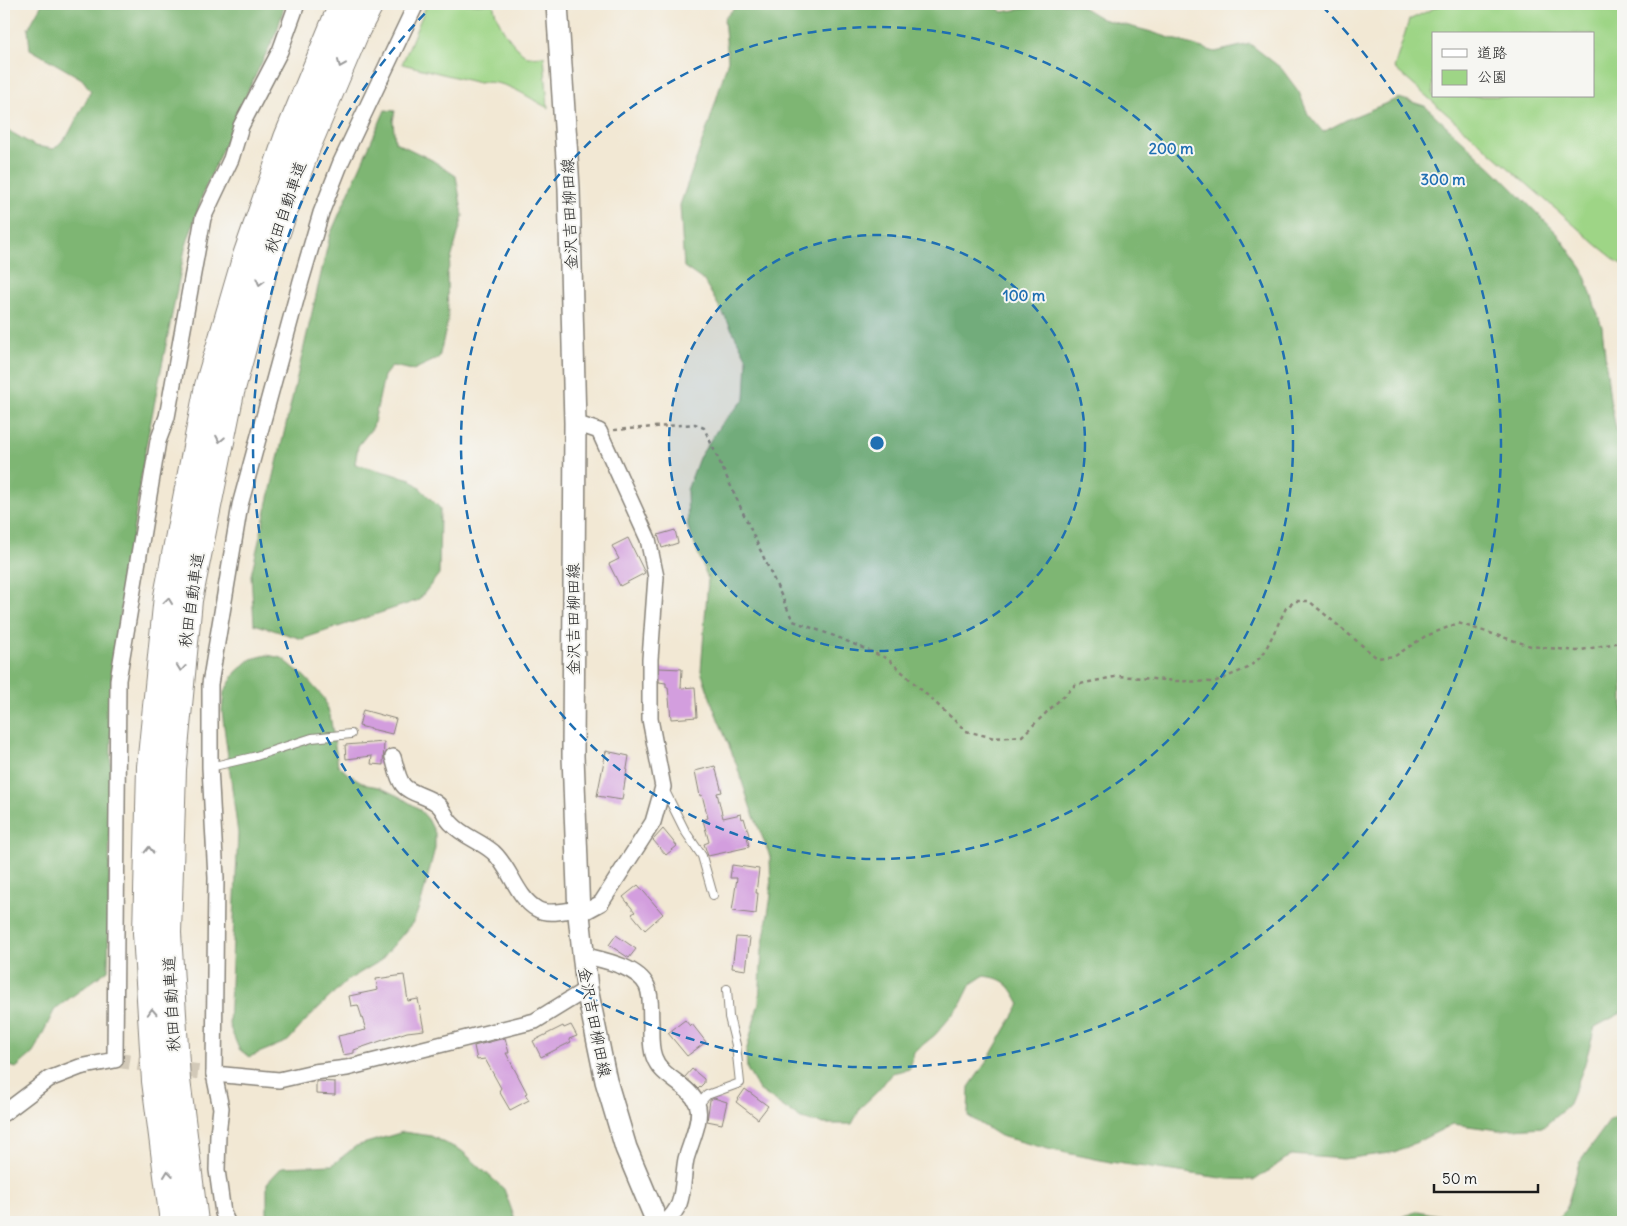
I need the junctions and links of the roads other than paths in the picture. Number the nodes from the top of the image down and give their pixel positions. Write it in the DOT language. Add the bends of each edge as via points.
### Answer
graph roads {
  1 [pos="297,4"];
  2 [pos="369,4"];
  3 [pos="376,4"];
  4 [pos="416,4"];
  5 [pos="557,4"];
  6 [pos="345,14"];
  7 [pos="575,423"];
  8 [pos="351,734"];
  9 [pos="393,756"];
  10 [pos="210,767"];
  11 [pos="663,787"];
  12 [pos="713,895"];
  13 [pos="579,912"];
  14 [pos="583,955"];
  15 [pos="587,989"];
  16 [pos="728,989"];
  17 [pos="214,1074"];
  18 [pos="698,1105"];
  19 [pos="4,1113"];
  20 [pos="174,1222"];
  21 [pos="194,1222"];
  22 [pos="227,1222"];
  23 [pos="657,1222"];
  24 [pos="666,1222"];
  1 -- 19 [label="street" via="280,51 241,126 231,159 204,218 167,417 158,441 118,680 115,1060 49,1079"];
  2 -- 6 [label="highway, 秋田自動車道"];
  3 -- 6 [label="lane"];
  4 -- 10 [label="street" via="341,162 321,214 240,505 210,684"];
  5 -- 7 [label="main road, 金沢吉田柳田線" via="569,188"];
  20 -- 6 [label="highway, 秋田自動車道, one-way" via="156,1081 147,933 151,767 168,596 209,386 246,256 288,138"];
  6 -- 21 [label="highway, 秋田自動車道, one-way" via="306,147 266,263 230,392 188,600 172,769 167,933 176,1080"];
  7 -- 11 [label="street" via="599,431 648,539 656,577 650,659 650,719"];
  7 -- 13 [label="main road, 金沢吉田柳田線" via="573,756"];
  8 -- 10 [label="lane" via="312,738"];
  9 -- 13 [label="street" via="404,787 437,803 450,823 493,853 521,894 537,909"];
  10 -- 17 [label="street" via="216,878"];
  11 -- 12 [label="lane" via="702,856"];
  11 -- 13 [label="street" via="653,822 602,904"];
  13 -- 14 [label="main road, 金沢吉田柳田線"];
  14 -- 15 [label="main road, 金沢吉田柳田線"];
  14 -- 18 [label="street" via="614,963 640,976 651,999 653,1056"];
  15 -- 17 [label="street" via="534,1021 347,1068 279,1080"];
  15 -- 23 [label="main road, 金沢吉田柳田線" via="606,1081 626,1148"];
  16 -- 18 [label="lane" via="740,1084 707,1095"];
  17 -- 22 [label="street" via="221,1108 217,1170"];
  18 -- 24 [label="street" via="699,1115 686,1160 681,1197"];
}
